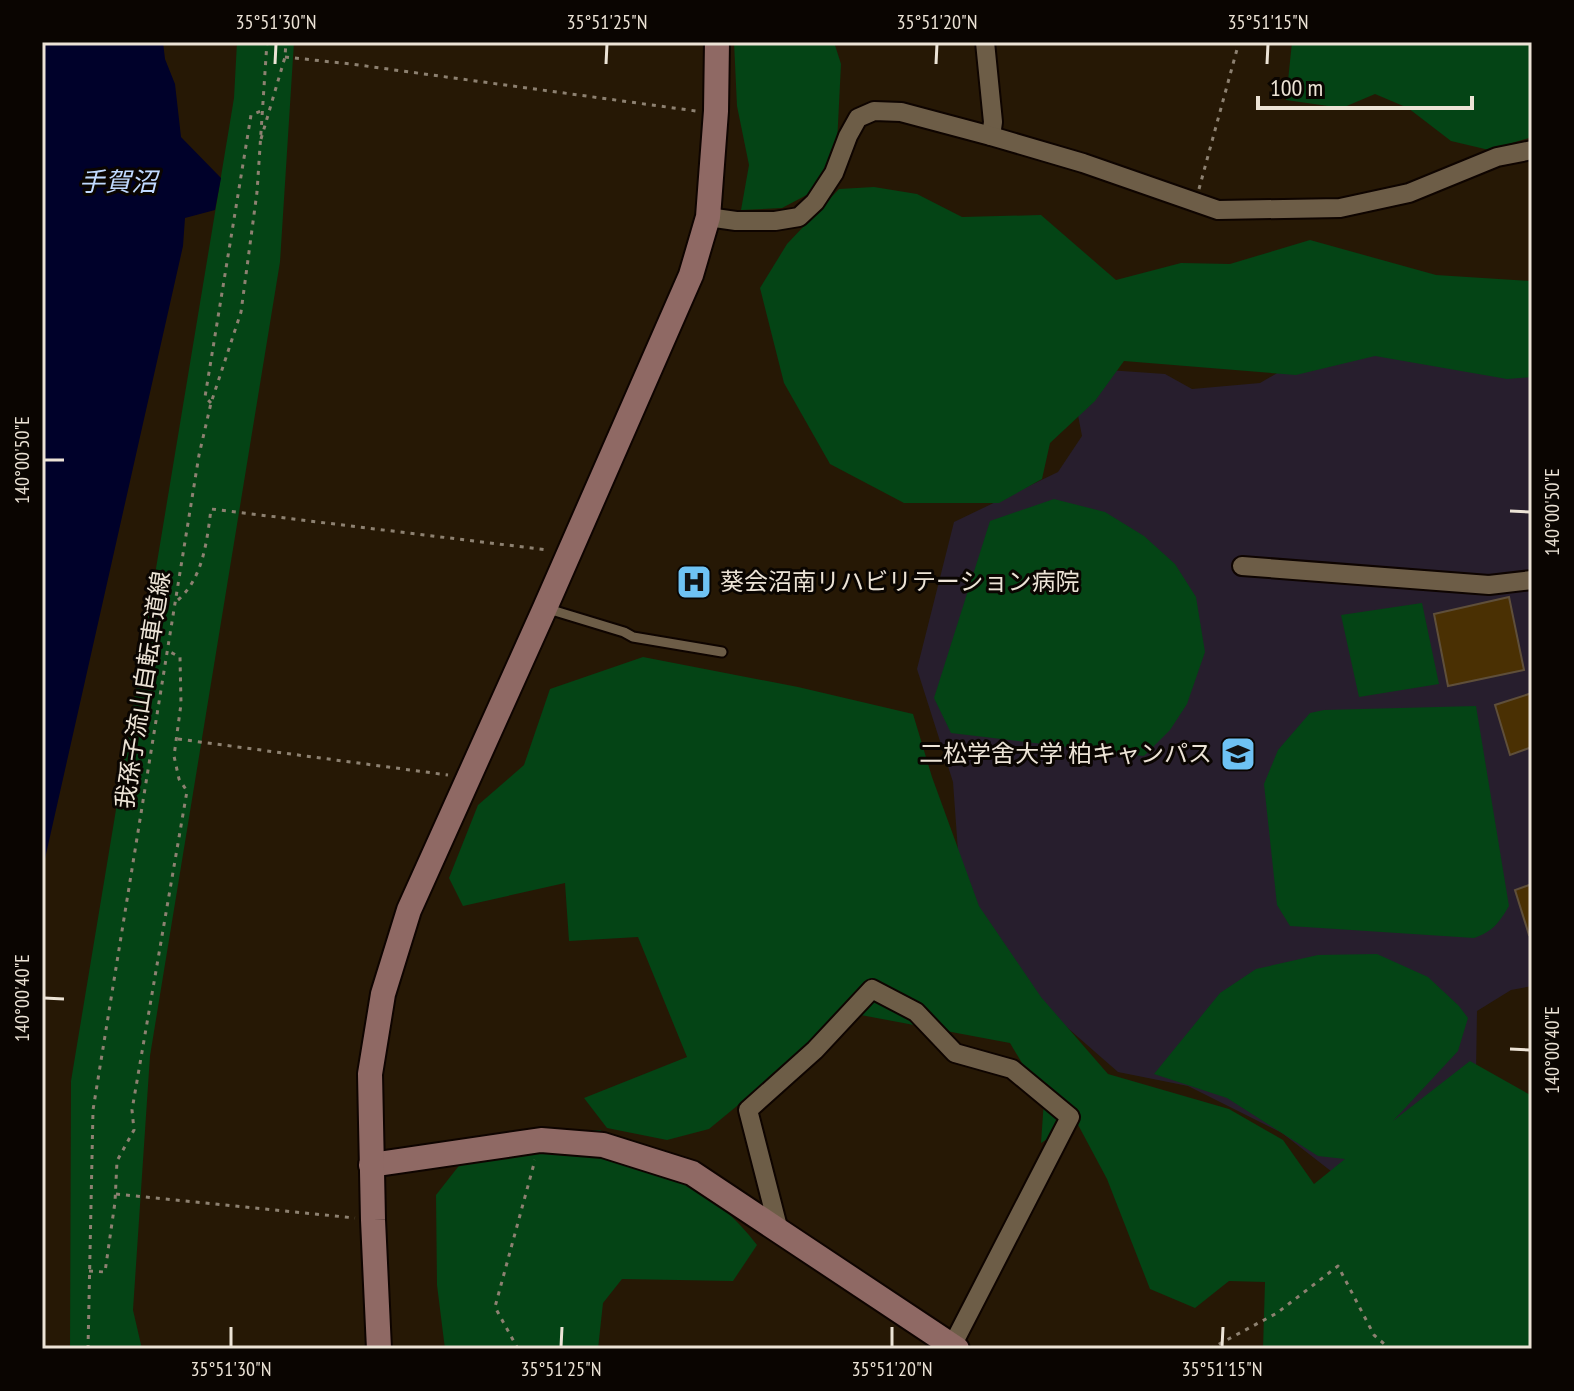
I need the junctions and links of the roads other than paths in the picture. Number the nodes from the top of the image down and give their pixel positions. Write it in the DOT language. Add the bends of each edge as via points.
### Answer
graph roads {
  1 [pos="717,42"];
  2 [pos="985,42"];
  3 [pos="991,136"];
  4 [pos="1532,150"];
  5 [pos="708,217"];
  6 [pos="1242,566"];
  7 [pos="1532,580"];
  8 [pos="545,608"];
  9 [pos="722,652"];
  10 [pos="371,1165"];
  11 [pos="779,1231"];
  12 [pos="955,1347"];
  13 [pos="379,1349"];
  1 -- 5 [label="street"];
  2 -- 3 [label="street"];
  3 -- 4 [label="street" via="1218,210 1340,208 1409,193 1497,157"];
  3 -- 5 [label="street" via="901,112 874,111 858,118 834,173 799,217"];
  5 -- 8 [label="street" via="691,275"];
  6 -- 7 [label="street" via="1489,585"];
  8 -- 9 [label="lane" via="633,637"];
  8 -- 10 [label="street" via="409,910 383,994 370,1074"];
  10 -- 11 [label="street" via="541,1140 603,1145 692,1173"];
  10 -- 13 [label="street"];
  11 -- 12 [label="street"];
  11 -- 12 [label="street" via="748,1110 872,989 916,1012 955,1053 1012,1069 1070,1117"];
}
